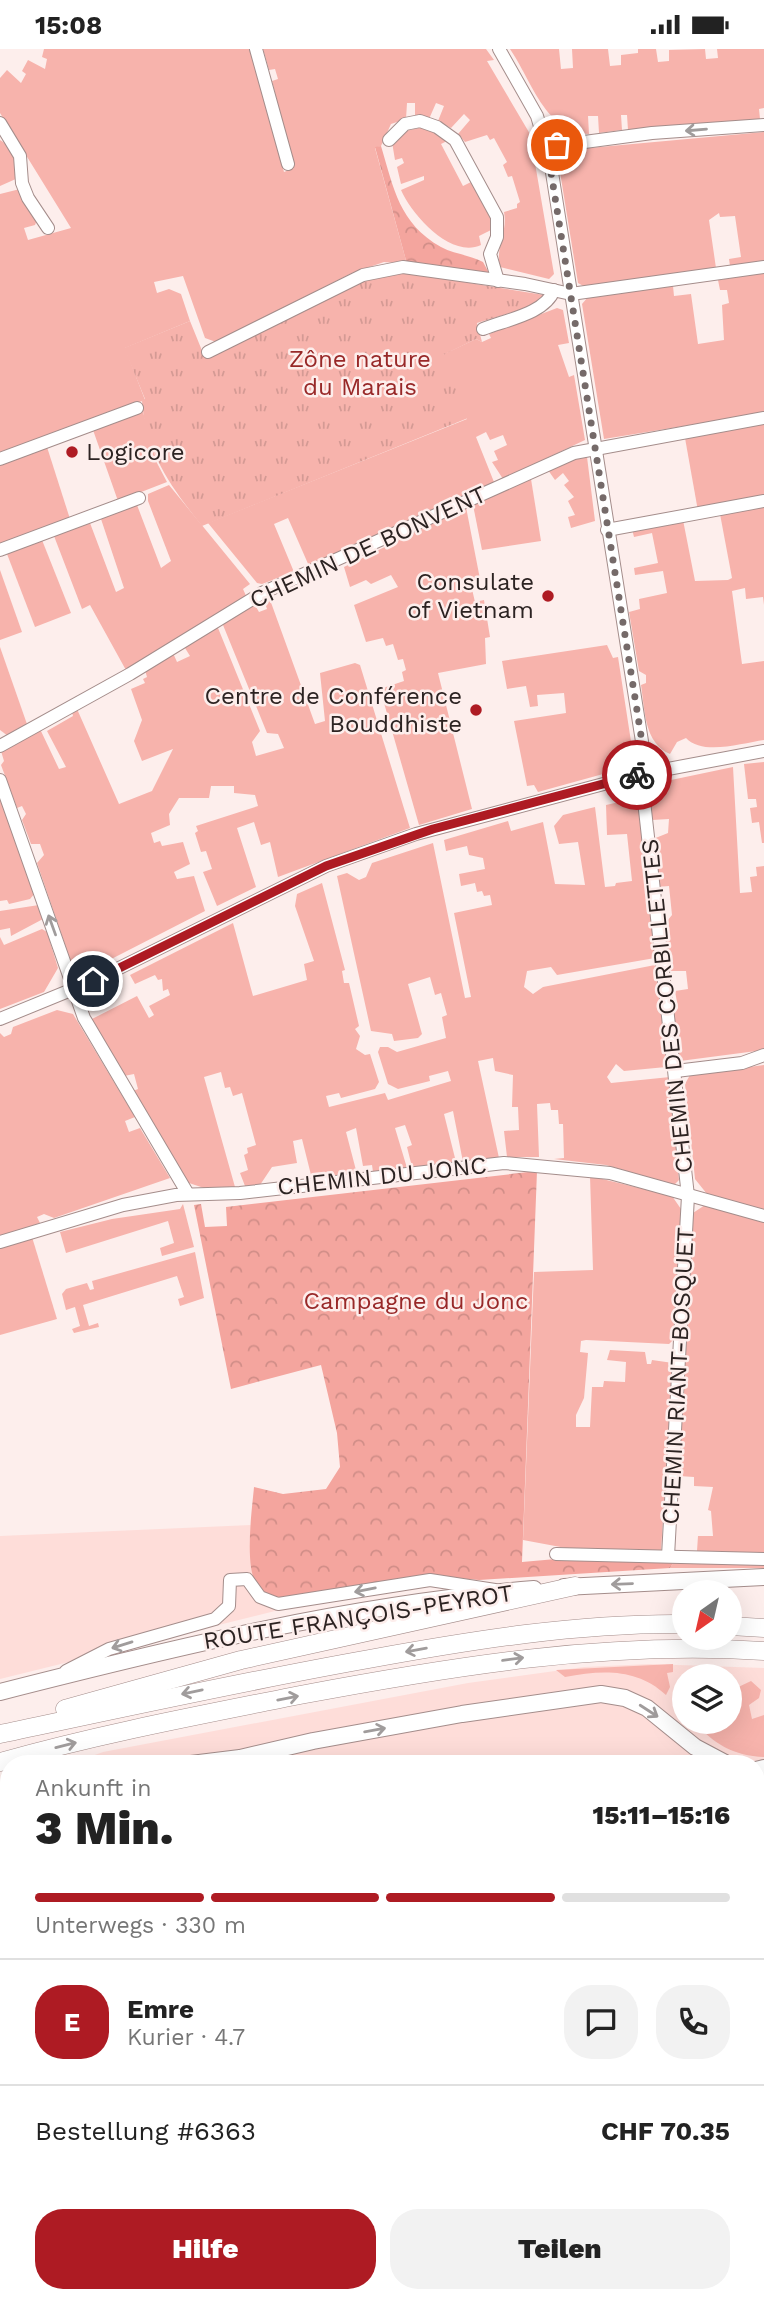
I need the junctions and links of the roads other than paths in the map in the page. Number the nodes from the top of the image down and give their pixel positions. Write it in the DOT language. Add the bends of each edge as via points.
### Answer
graph roads {
  1 [pos="256,49"];
  2 [pos="499,49"];
  3 [pos="0,123"];
  4 [pos="764,125"];
  5 [pos="389,140"];
  6 [pos="547,147"];
  7 [pos="288,165"];
  8 [pos="48,228"];
  9 [pos="764,267"];
  10 [pos="498,281"];
  11 [pos="554,290"];
  12 [pos="571,294"];
  13 [pos="483,329"];
  14 [pos="208,352"];
  15 [pos="137,408"];
  16 [pos="764,418"];
  17 [pos="595,447"];
  18 [pos="0,459"];
  19 [pos="139,498"];
  20 [pos="764,501"];
  21 [pos="607,530"];
  22 [pos="0,550"];
  23 [pos="0,746"];
  24 [pos="764,751"];
  25 [pos="644,774"];
  26 [pos="0,781"];
  27 [pos="72,990"];
  28 [pos="0,1019"];
  29 [pos="764,1055"];
  30 [pos="676,1071"];
  31 [pos="188,1194"];
  32 [pos="688,1196"];
  33 [pos="764,1216"];
  34 [pos="0,1242"];
  35 [pos="556,1554"];
  36 [pos="668,1556"];
  37 [pos="764,1559"];
  38 [pos="764,1577"];
  39 [pos="733,1579"];
  40 [pos="764,1583"];
  41 [pos="575,1586"];
  42 [pos="504,1591"];
  43 [pos="672,1625"];
  44 [pos="742,1627"];
  45 [pos="764,1628"];
  46 [pos="764,1651"];
  47 [pos="54,1678"];
  48 [pos="0,1692"];
  49 [pos="0,1733"];
  50 [pos="30,1755"];
  51 [pos="253,1755"];
  52 [pos="710,1755"];
  1 -- 7 [label="street"];
  2 -- 6 [label="street, CHEMIN DES CORBILLETTES" via="529,99"];
  3 -- 8 [label="street" via="20,156 28,198"];
  4 -- 6 [label="street, one-way"];
  5 -- 10 [label="street" via="405,124 420,121 455,140 497,218 497,237 490,254"];
  6 -- 12 [label="street, CHEMIN DES CORBILLETTES"];
  9 -- 12 [label="street"];
  10 -- 11 [label="street"];
  10 -- 14 [label="street" via="403,267 363,275"];
  11 -- 12 [label="street"];
  11 -- 13 [label="street" via="540,307"];
  12 -- 17 [label="street, CHEMIN DES CORBILLETTES"];
  15 -- 18 [label="street"];
  16 -- 17 [label="street, CHEMIN DE BONVENT"];
  17 -- 21 [label="street, CHEMIN DES CORBILLETTES"];
  17 -- 23 [label="street, CHEMIN DE BONVENT" via="262,593"];
  19 -- 22 [label="street"];
  20 -- 21 [label="street"];
  21 -- 25 [label="street, CHEMIN DES CORBILLETTES"];
  24 -- 25 [label="street"];
  25 -- 27 [label="street" via="433,829 326,866"];
  25 -- 30 [label="street, CHEMIN DES CORBILLETTES"];
  27 -- 26 [label="street, one-way"];
  27 -- 28 [label="street"];
  27 -- 31 [label="street" via="83,1018"];
  29 -- 30 [label="street" via="742,1063"];
  30 -- 32 [label="street, CHEMIN DES CORBILLETTES"];
  31 -- 32 [label="street, CHEMIN DU JONC" via="240,1193 504,1163 610,1173"];
  31 -- 34 [label="street, CHEMIN DU JONC" via="123,1205"];
  32 -- 33 [label="street, CHEMIN DU JONC"];
  32 -- 36 [label="street, CHEMIN RIANT-BOSQUET"];
  35 -- 36 [label="street, CHEMIN RIANT-BOSQUET"];
  36 -- 37 [label="street, CHEMIN RIANT-BOSQUET"];
  38 -- 39 [label="main road, ROUTE FRANÇOIS-PEYROT"];
  39 -- 40 [label="main road"];
  39 -- 41 [label="main road, ROUTE FRANÇOIS-PEYROT, one-way"];
  41 -- 42 [label="main road, ROUTE FRANÇOIS-PEYROT"];
  41 -- 49 [label="highway" via="240,1660 59,1711"];
  42 -- 47 [label="main road, ROUTE FRANÇOIS-PEYROT" via="272,1628"];
  42 -- 47 [label="street, one-way" via="430,1580 278,1604 260,1597 247,1579 230,1580 229,1606 215,1619 109,1649"];
  43 -- 49 [label="highway, one-way" via="573,1628 448,1645"];
  44 -- 45 [label="highway"];
  50 -- 46 [label="highway, one-way" via="203,1714 513,1658 638,1648"];
  47 -- 48 [label="main road, ROUTE FRANÇOIS-PEYROT"];
  51 -- 52 [label="main road, one-way" via="583,1695 618,1696 647,1708"];
}
